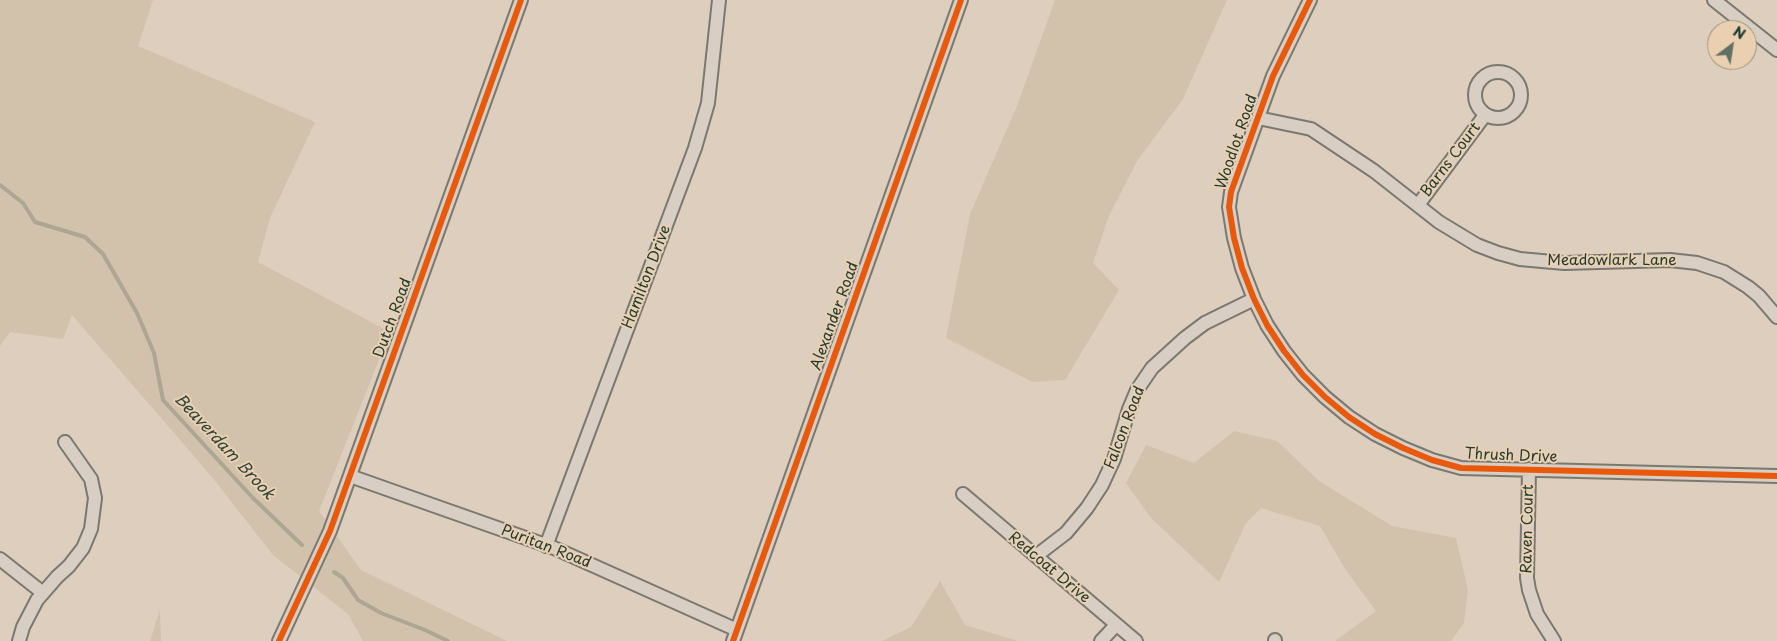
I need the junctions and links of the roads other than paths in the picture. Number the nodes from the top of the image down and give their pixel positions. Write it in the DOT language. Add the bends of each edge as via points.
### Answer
graph roads {
  1 [pos="521,0"];
  2 [pos="719,0"];
  3 [pos="961,0"];
  4 [pos="1310,0"];
  5 [pos="1714,0"];
  6 [pos="1777,50"];
  7 [pos="1485,115"];
  8 [pos="1258,118"];
  9 [pos="1418,205"];
  10 [pos="1254,299"];
  11 [pos="1777,317"];
  12 [pos="65,442"];
  13 [pos="1529,470"];
  14 [pos="350,476"];
  15 [pos="1777,476"];
  16 [pos="963,494"];
  17 [pos="546,546"];
  18 [pos="1036,556"];
  19 [pos="0,559"];
  20 [pos="43,593"];
  21 [pos="1116,625"];
  22 [pos="735,636"];
  23 [pos="19,641"];
  24 [pos="279,641"];
  25 [pos="1101,641"];
  26 [pos="1136,641"];
  27 [pos="1554,641"];
  1 -- 14 [label="street, Dutch Road"];
  2 -- 17 [label="street, Hamilton Drive" via="708,103 695,148"];
  3 -- 22 [label="street, Alexander Road"];
  4 -- 8 [label="street, Woodlot Road"];
  5 -- 6 [label="street"];
  7 -- 9 [label="street, Barns Court"];
  8 -- 9 [label="street, Meadowlark Lane" via="1311,130 1374,171"];
  8 -- 10 [label="street, Woodlot Road" via="1231,192 1229,207 1242,268"];
  9 -- 11 [label="street, Meadowlark Lane" via="1477,245 1520,259 1564,264 1670,260 1711,267 1748,287"];
  10 -- 13 [label="street, Thrush Drive" via="1267,325 1303,375 1349,417 1375,434 1432,460 1461,468"];
  10 -- 18 [label="street, Falcon Road" via="1205,323 1152,368 1137,390 1102,485 1066,533"];
  12 -- 20 [label="street" via="90,479 95,498 94,513 83,548"];
  13 -- 15 [label="street, Thrush Drive"];
  13 -- 27 [label="street, Raven Court" via="1527,578 1537,614"];
  14 -- 17 [label="street, Puritan Road"];
  14 -- 24 [label="street, Dutch Road" via="330,531"];
  16 -- 18 [label="street, Redcoat Drive"];
  17 -- 22 [label="street, Puritan Road"];
  18 -- 21 [label="street, Redcoat Drive"];
  19 -- 20 [label="street"];
  20 -- 23 [label="street" via="30,613"];
  21 -- 25 [label="street"];
  21 -- 26 [label="street, Redcoat Drive"];
}
